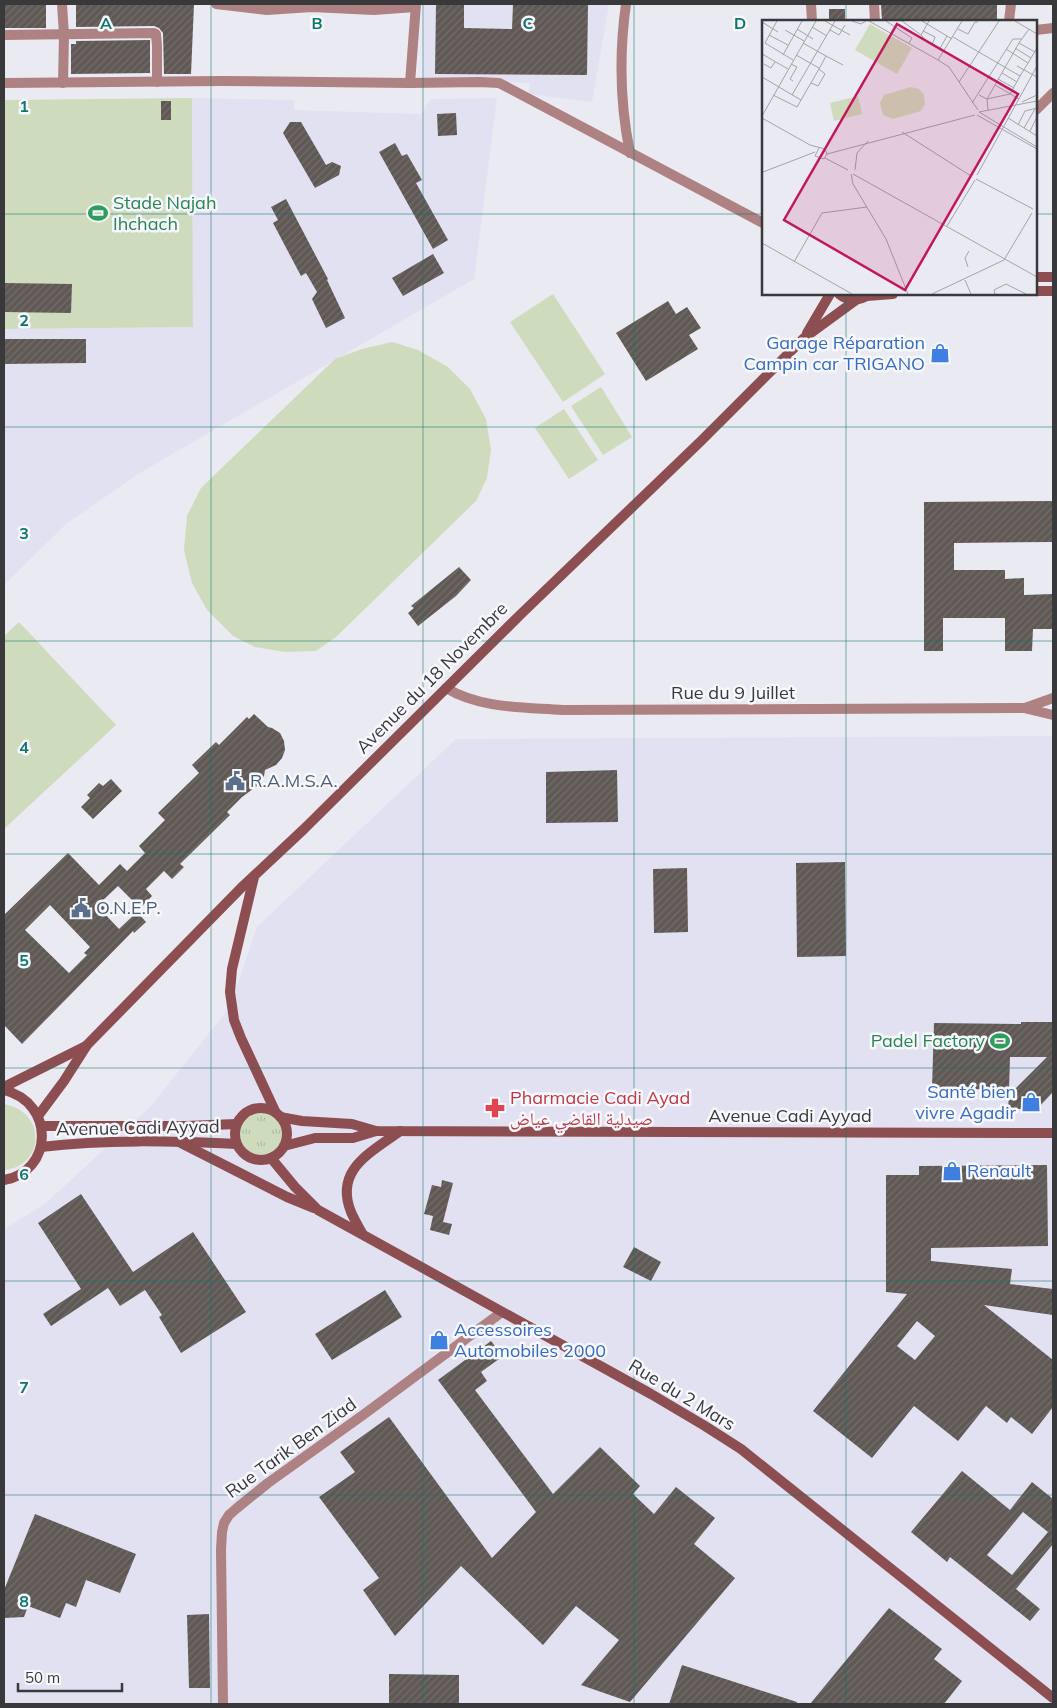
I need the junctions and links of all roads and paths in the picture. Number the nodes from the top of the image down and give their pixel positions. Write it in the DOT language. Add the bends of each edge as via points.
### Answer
graph roads {
  1 [pos="62,4"];
  2 [pos="216,4"];
  3 [pos="626,4"];
  4 [pos="811,4"];
  5 [pos="874,4"];
  6 [pos="1010,4"];
  7 [pos="312,5"];
  8 [pos="415,5"];
  9 [pos="267,7"];
  10 [pos="374,7"];
  11 [pos="812,20"];
  12 [pos="875,20"];
  13 [pos="1009,20"];
  14 [pos="1053,28"];
  15 [pos="1037,30"];
  16 [pos="4,35"];
  17 [pos="64,35"];
  18 [pos="157,82"];
  19 [pos="4,83"];
  20 [pos="63,83"];
  21 [pos="410,83"];
  22 [pos="1053,93"];
  23 [pos="1037,109"];
  24 [pos="630,153"];
  25 [pos="762,222"];
  26 [pos="1037,277"];
  27 [pos="1053,277"];
  28 [pos="1037,290"];
  29 [pos="1053,291"];
  30 [pos="829,295"];
  31 [pos="841,295"];
  32 [pos="868,295"];
  33 [pos="856,300"];
  34 [pos="804,338"];
  35 [pos="446,688"];
  36 [pos="1053,698"];
  37 [pos="1024,708"];
  38 [pos="1053,715"];
  39 [pos="254,877"];
  40 [pos="87,1045"];
  41 [pos="4,1089"];
  42 [pos="278,1115"];
  43 [pos="40,1121"];
  44 [pos="236,1124"];
  45 [pos="376,1131"];
  46 [pos="400,1131"];
  47 [pos="1053,1133"];
  48 [pos="178,1141"];
  49 [pos="236,1144"];
  50 [pos="41,1146"];
  51 [pos="284,1146"];
  52 [pos="271,1158"];
  53 [pos="4,1180"];
  54 [pos="318,1210"];
  55 [pos="362,1233"];
  56 [pos="502,1312"];
  57 [pos="1053,1698"];
  58 [pos="223,1704"];
  1 -- 17 [label="street"];
  2 -- 9 [label="street"];
  3 -- 24 [label="street" via="622,39 622,104"];
  4 -- 11 [label="street"];
  5 -- 12 [label="street"];
  6 -- 13 [label="street"];
  7 -- 9 [label="street"];
  7 -- 10 [label="street"];
  8 -- 10 [label="street"];
  8 -- 21 [label="street"];
  14 -- 15 [label="street"];
  16 -- 17 [label="street"];
  17 -- 18 [label="street" via="156,34"];
  17 -- 20 [label="street"];
  18 -- 20 [label="street"];
  18 -- 21 [label="street"];
  19 -- 20 [label="street"];
  21 -- 24 [label="street" via="498,83"];
  22 -- 23 [label="street"];
  24 -- 25 [label="street"];
  26 -- 27 [label="street"];
  28 -- 29 [label="street"];
  30 -- 34 [label="street, Avenue du 18 Novembre"];
  31 -- 33 [label="street"];
  32 -- 33 [label="street, Avenue du 18 Novembre"];
  33 -- 34 [label="street, Avenue du 18 Novembre"];
  34 -- 35 [label="street, Avenue du 18 Novembre"];
  35 -- 37 [label="street, Rue du 9 Juillet" via="488,704 563,710"];
  35 -- 39 [label="street, Avenue du 18 Novembre"];
  36 -- 37 [label="street, Rue du 9 Juillet"];
  37 -- 38 [label="street, Rue du 9 Juillet"];
  39 -- 40 [label="street, Avenue du 18 Novembre"];
  39 -- 42 [label="street" via="232,968 230,992 234,1020 241,1038"];
  40 -- 41 [label="street, Avenue du 18 Novembre"];
  40 -- 43 [label="street, Avenue du 18 Novembre"];
  41 -- 43 [label="street" via="29,1102"];
  42 -- 44 [label="street" via="258,1108 242,1116"];
  42 -- 45 [label="street, Avenue Cadi Ayyad" via="302,1121 352,1124"];
  42 -- 51 [label="street" via="287,1131"];
  43 -- 44 [label="street, Avenue Cadi Ayyad" via="186,1126"];
  43 -- 50 [label="street"];
  44 -- 49 [label="street"];
  45 -- 46 [label="street, Avenue Cadi Ayyad"];
  45 -- 51 [label="street, Avenue Cadi Ayyad" via="353,1138 315,1138"];
  46 -- 47 [label="street, Avenue Cadi Ayyad"];
  46 -- 55 [label="street" via="364,1158 349,1175 346,1186 351,1211"];
  48 -- 49 [label="street, Avenue Cadi Ayyad"];
  48 -- 50 [label="street, Avenue Cadi Ayyad"];
  48 -- 54 [label="street"];
  49 -- 52 [label="street" via="250,1159"];
  50 -- 53 [label="street" via="34,1162 22,1173"];
  51 -- 52 [label="street"];
  52 -- 54 [label="street, Rue du 2 Mars"];
  54 -- 55 [label="street, Rue du 2 Mars"];
  55 -- 56 [label="street, Rue du 2 Mars"];
  56 -- 57 [label="street, Rue du 2 Mars" via="651,1394 741,1449"];
  56 -- 58 [label="street, Rue Tarik Ben Ziad" via="229,1515 224,1523 221,1550"];
}
